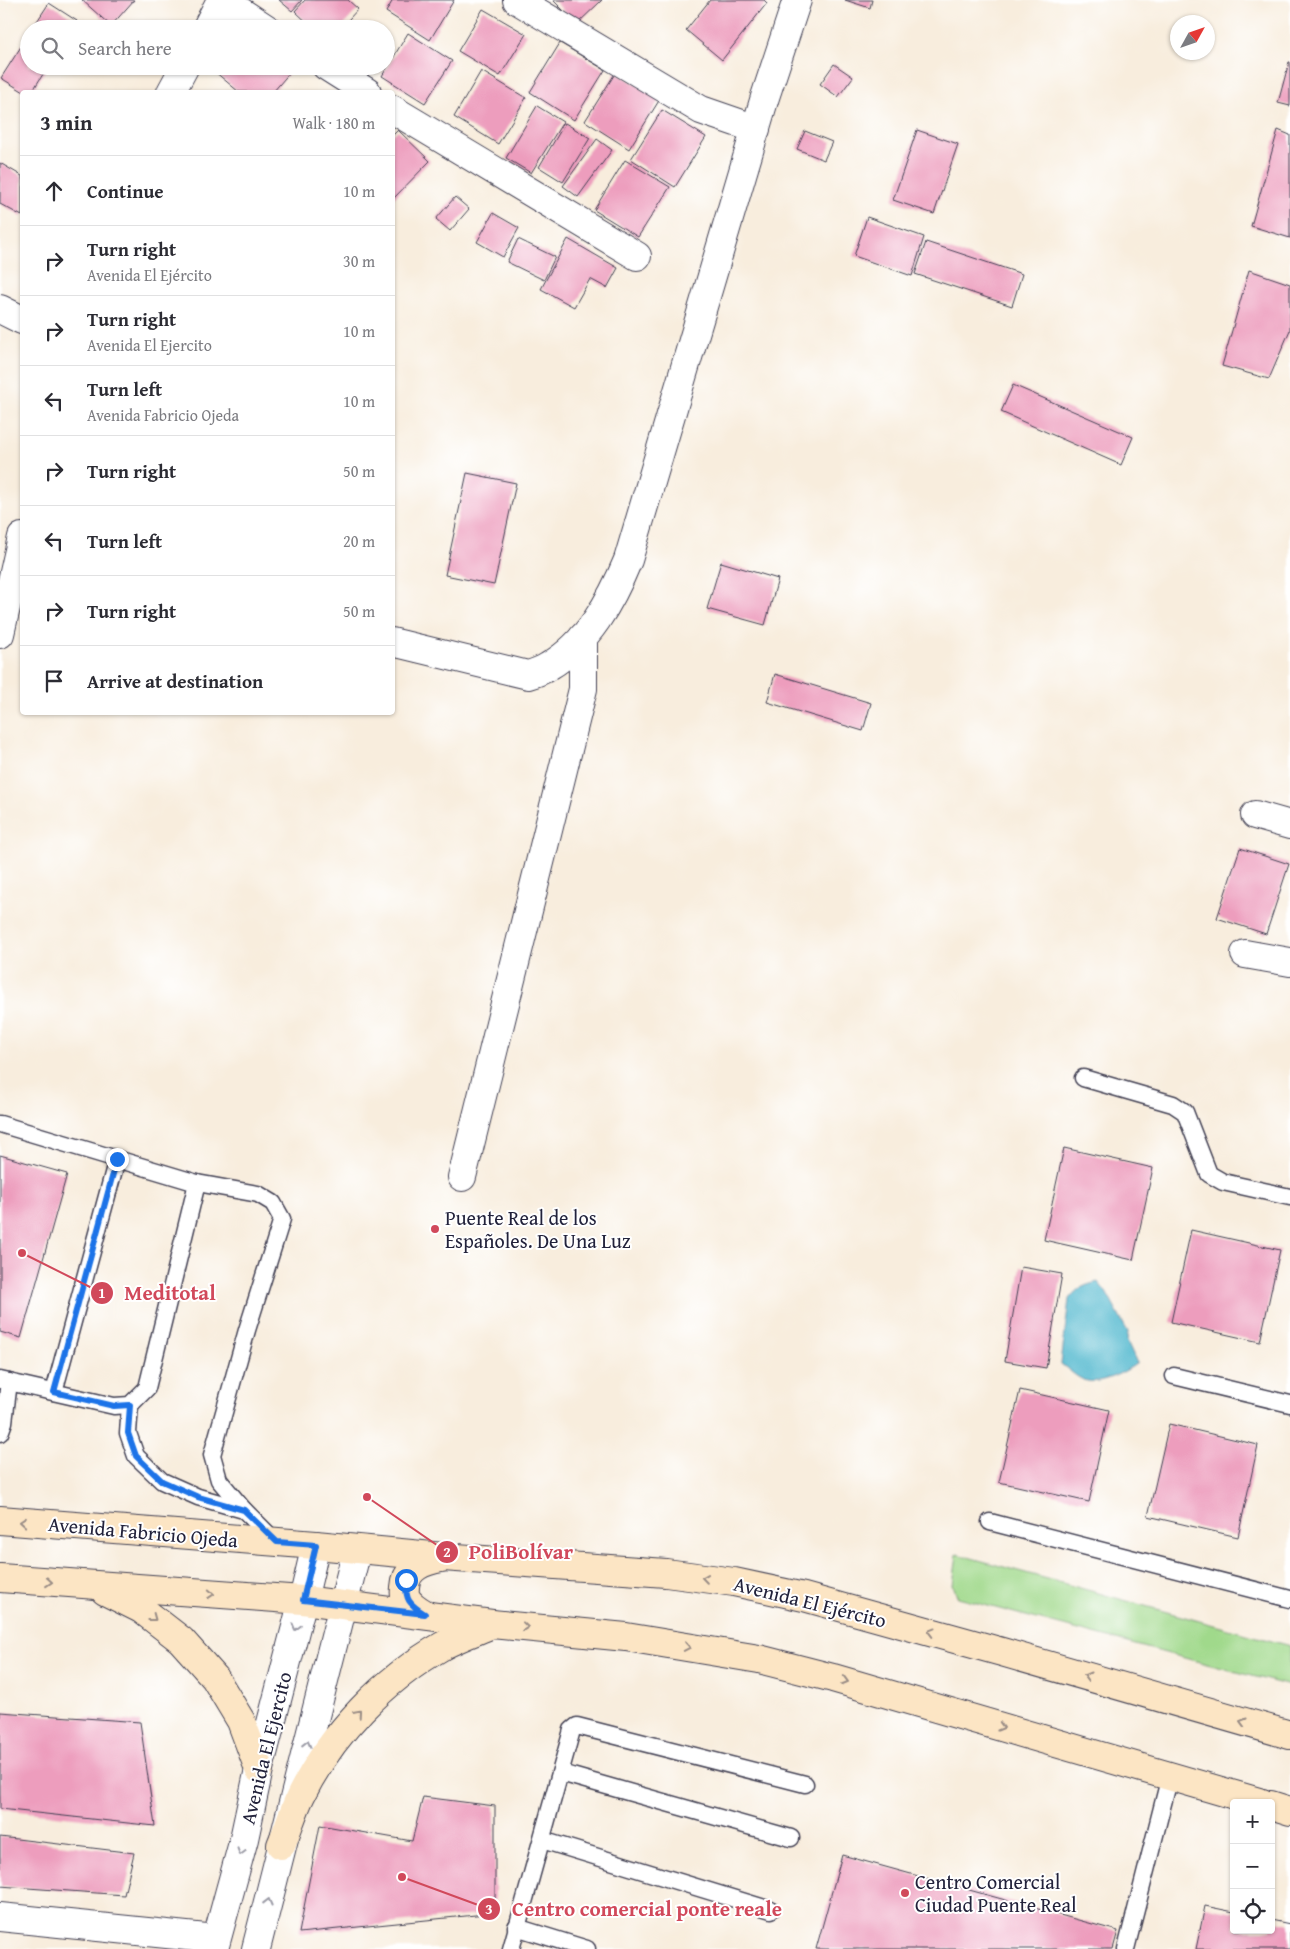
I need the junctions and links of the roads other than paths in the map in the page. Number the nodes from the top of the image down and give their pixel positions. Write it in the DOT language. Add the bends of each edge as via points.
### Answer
graph roads {
  1 [pos="222,0"];
  2 [pos="518,0"];
  3 [pos="797,0"];
  4 [pos="211,20"];
  5 [pos="254,20"];
  6 [pos="181,75"];
  7 [pos="340,75"];
  8 [pos="172,90"];
  9 [pos="363,90"];
  10 [pos="395,111"];
  11 [pos="756,129"];
  12 [pos="637,256"];
  13 [pos="0,309"];
  14 [pos="20,319"];
  15 [pos="20,544"];
  16 [pos="13,567"];
  17 [pos="0,634"];
  18 [pos="583,638"];
  19 [pos="395,643"];
  20 [pos="1255,815"];
  21 [pos="1290,824"];
  22 [pos="1245,954"];
  23 [pos="1290,962"];
  24 [pos="1083,1078"];
  25 [pos="0,1124"];
  26 [pos="117,1159"];
  27 [pos="462,1177"];
  28 [pos="197,1183"];
  29 [pos="1290,1197"];
  30 [pos="1174,1376"];
  31 [pos="5,1381"];
  32 [pos="54,1392"];
  33 [pos="1290,1404"];
  34 [pos="130,1405"];
  35 [pos="0,1433"];
  36 [pos="244,1510"];
  37 [pos="0,1520"];
  38 [pos="990,1522"];
  39 [pos="277,1542"];
  40 [pos="316,1545"];
  41 [pos="358,1550"];
  42 [pos="443,1557"];
  43 [pos="0,1578"];
  44 [pos="95,1586"];
  45 [pos="1290,1599"];
  46 [pos="303,1600"];
  47 [pos="343,1605"];
  48 [pos="425,1614"];
  49 [pos="492,1624"];
  50 [pos="1290,1735"];
  51 [pos="259,1769"];
  52 [pos="561,1773"];
  53 [pos="1170,1776"];
  54 [pos="805,1784"];
  55 [pos="1248,1799"];
  56 [pos="1275,1806"];
  57 [pos="1290,1811"];
  58 [pos="791,1838"];
  59 [pos="542,1840"];
  60 [pos="281,1845"];
  61 [pos="771,1910"];
  62 [pos="0,1917"];
  63 [pos="73,1925"];
  64 [pos="516,1927"];
  65 [pos="215,1944"];
  66 [pos="93,1949"];
  67 [pos="256,1949"];
  68 [pos="511,1949"];
  69 [pos="587,1949"];
  70 [pos="1126,1949"];
  1 -- 4 [label="street"];
  1 -- 5 [label="street"];
  2 -- 11 [label="street" via="700,110"];
  3 -- 11 [label="street"];
  6 -- 8 [label="street"];
  7 -- 9 [label="street"];
  10 -- 12 [label="street"];
  11 -- 18 [label="street" via="628,560 602,614"];
  13 -- 14 [label="street"];
  15 -- 16 [label="street"];
  16 -- 17 [label="street"];
  18 -- 19 [label="street" via="548,667 528,675"];
  18 -- 27 [label="street" via="583,689"];
  20 -- 21 [label="street"];
  22 -- 23 [label="street"];
  24 -- 29 [label="lane" via="1173,1104 1185,1112 1209,1174 1222,1182"];
  25 -- 26 [label="lane"];
  26 -- 28 [label="lane"];
  26 -- 32 [label="lane"];
  28 -- 34 [label="lane" via="147,1388"];
  28 -- 36 [label="lane" via="258,1194 273,1203 282,1219 212,1455 219,1480"];
  30 -- 33 [label="lane"];
  31 -- 32 [label="lane"];
  31 -- 35 [label="lane" via="4,1422"];
  32 -- 34 [label="lane" via="114,1406"];
  34 -- 36 [label="lane" via="128,1433 136,1456 162,1481 198,1497"];
  36 -- 39 [label="lane"];
  39 -- 37 [label="street, Avenida Fabricio Ojeda, one-way"];
  38 -- 45 [label="lane"];
  39 -- 40 [label="street, Avenida Fabricio Ojeda"];
  40 -- 41 [label="street, Avenida El Ejército"];
  40 -- 46 [label="street, Avenida El Ejercito"];
  41 -- 42 [label="street, Avenida El Ejército"];
  41 -- 47 [label="street, Avenida El Ejercito"];
  42 -- 48 [label="street" via="414,1568 406,1580 405,1595"];
  50 -- 42 [label="street, Avenida El Ejército, one-way" via="804,1597 666,1573"];
  43 -- 44 [label="street, one-way"];
  44 -- 46 [label="street, one-way"];
  44 -- 51 [label="street, one-way" via="140,1609 181,1640 215,1678 241,1721"];
  46 -- 47 [label="street"];
  46 -- 51 [label="street, Avenida El Ejercito, one-way"];
  47 -- 48 [label="street"];
  60 -- 47 [label="street, Avenida El Ejercito, one-way"];
  48 -- 49 [label="street"];
  49 -- 53 [label="street, one-way" via="626,1637 759,1659"];
  60 -- 49 [label="street, one-way" via="305,1788 327,1750 361,1709 400,1674 444,1645"];
  51 -- 65 [label="street, Avenida El Ejercito, one-way" via="244,1839"];
  52 -- 54 [label="lane" via="572,1730 577,1726"];
  52 -- 58 [label="lane"];
  52 -- 59 [label="lane"];
  53 -- 55 [label="street"];
  53 -- 70 [label="lane"];
  56 -- 57 [label="street"];
  59 -- 61 [label="lane"];
  59 -- 64 [label="lane"];
  67 -- 60 [label="street, Avenida El Ejercito, one-way"];
  62 -- 63 [label="street"];
  63 -- 65 [label="street"];
  63 -- 66 [label="street"];
  64 -- 68 [label="lane"];
  64 -- 69 [label="lane"];
}
